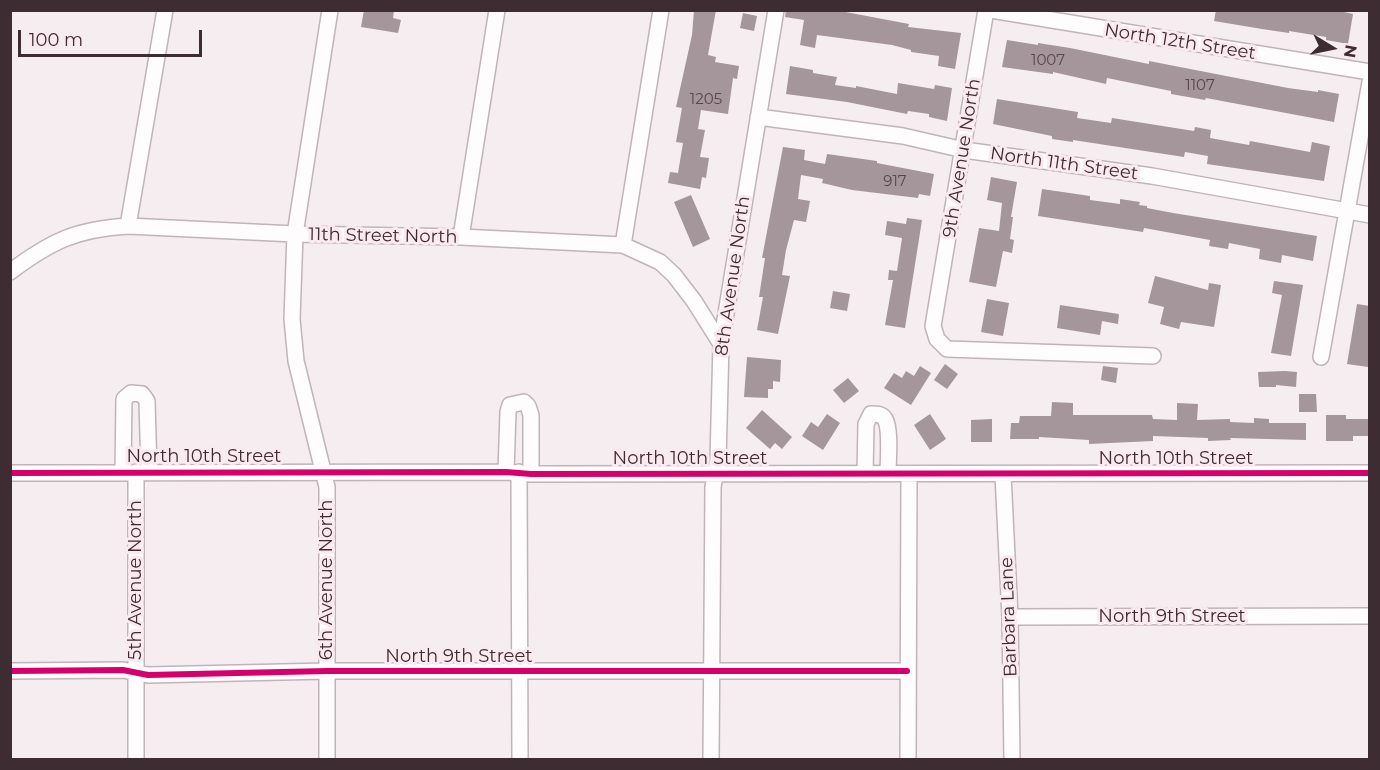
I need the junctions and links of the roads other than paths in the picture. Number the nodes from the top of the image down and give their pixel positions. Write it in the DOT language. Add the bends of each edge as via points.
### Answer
graph roads {
  1 [pos="165,10"];
  2 [pos="330,10"];
  3 [pos="497,10"];
  4 [pos="661,10"];
  5 [pos="776,10"];
  6 [pos="986,10"];
  7 [pos="991,10"];
  8 [pos="1370,72"];
  9 [pos="1370,82"];
  10 [pos="758,117"];
  11 [pos="964,150"];
  12 [pos="1347,211"];
  13 [pos="1370,215"];
  14 [pos="128,226"];
  15 [pos="295,234"];
  16 [pos="461,237"];
  17 [pos="623,245"];
  18 [pos="10,272"];
  19 [pos="721,344"];
  20 [pos="1153,356"];
  21 [pos="1322,357"];
  22 [pos="136,472"];
  23 [pos="10,473"];
  24 [pos="324,473"];
  25 [pos="519,473"];
  26 [pos="715,474"];
  27 [pos="865,474"];
  28 [pos="888,474"];
  29 [pos="909,474"];
  30 [pos="1370,474"];
  31 [pos="1003,475"];
  32 [pos="1370,616"];
  33 [pos="1010,617"];
  34 [pos="711,669"];
  35 [pos="10,671"];
  36 [pos="327,671"];
  37 [pos="907,671"];
  38 [pos="136,672"];
  39 [pos="520,672"];
  40 [pos="136,759"];
  41 [pos="327,759"];
  42 [pos="520,759"];
  43 [pos="711,759"];
  44 [pos="908,759"];
  45 [pos="1012,759"];
  1 -- 14 [label="street"];
  2 -- 15 [label="street, 6th Avenue North"];
  3 -- 16 [label="street"];
  4 -- 17 [label="street"];
  5 -- 10 [label="street, 8th Avenue North"];
  6 -- 11 [label="street, 9th Avenue North"];
  7 -- 8 [label="street, North 12th Street"];
  9 -- 12 [label="street"];
  10 -- 11 [label="street, North 11th Street" via="903,136"];
  10 -- 19 [label="street, 8th Avenue North"];
  11 -- 12 [label="street, North 11th Street" via="1152,176"];
  11 -- 20 [label="street, 9th Avenue North" via="933,326 937,339 947,349"];
  12 -- 13 [label="street, North 11th Street"];
  12 -- 21 [label="street"];
  14 -- 15 [label="street, 11th Street North"];
  14 -- 18 [label="street, 11th Street North" via="92,229 65,237"];
  15 -- 16 [label="street, 11th Street North"];
  15 -- 24 [label="street, 6th Avenue North" via="293,340"];
  16 -- 17 [label="street, 11th Street North"];
  17 -- 19 [label="street, 11th Street North" via="660,262 674,275"];
  19 -- 26 [label="street, 8th Avenue North"];
  22 -- 23 [label="street, North 10th Street"];
  22 -- 24 [label="street, North 10th Street"];
  22 -- 38 [label="street, 5th Avenue North"];
  24 -- 25 [label="street, North 10th Street"];
  24 -- 36 [label="street, 6th Avenue North"];
  25 -- 26 [label="street, North 10th Street"];
  25 -- 39 [label="street"];
  26 -- 27 [label="street, North 10th Street"];
  26 -- 34 [label="street, 8th Avenue North"];
  27 -- 28 [label="street, North 10th Street"];
  27 -- 28 [label="street" via="866,424 872,414 879,414 887,426"];
  28 -- 29 [label="street, North 10th Street"];
  29 -- 31 [label="street, North 10th Street"];
  29 -- 37 [label="street"];
  30 -- 31 [label="street, North 10th Street"];
  31 -- 33 [label="street, Barbara Lane"];
  32 -- 33 [label="street, North 9th Street"];
  33 -- 45 [label="street, Barbara Lane"];
  34 -- 37 [label="street, North 9th Street"];
  34 -- 39 [label="street, North 9th Street"];
  34 -- 43 [label="street, 8th Avenue North"];
  35 -- 38 [label="street, North 9th Street"];
  36 -- 38 [label="street, North 9th Street" via="148,675"];
  36 -- 39 [label="street, North 9th Street"];
  36 -- 41 [label="street, 6th Avenue North"];
  37 -- 44 [label="street"];
  38 -- 40 [label="street, 5th Avenue North"];
  39 -- 42 [label="street"];
}
